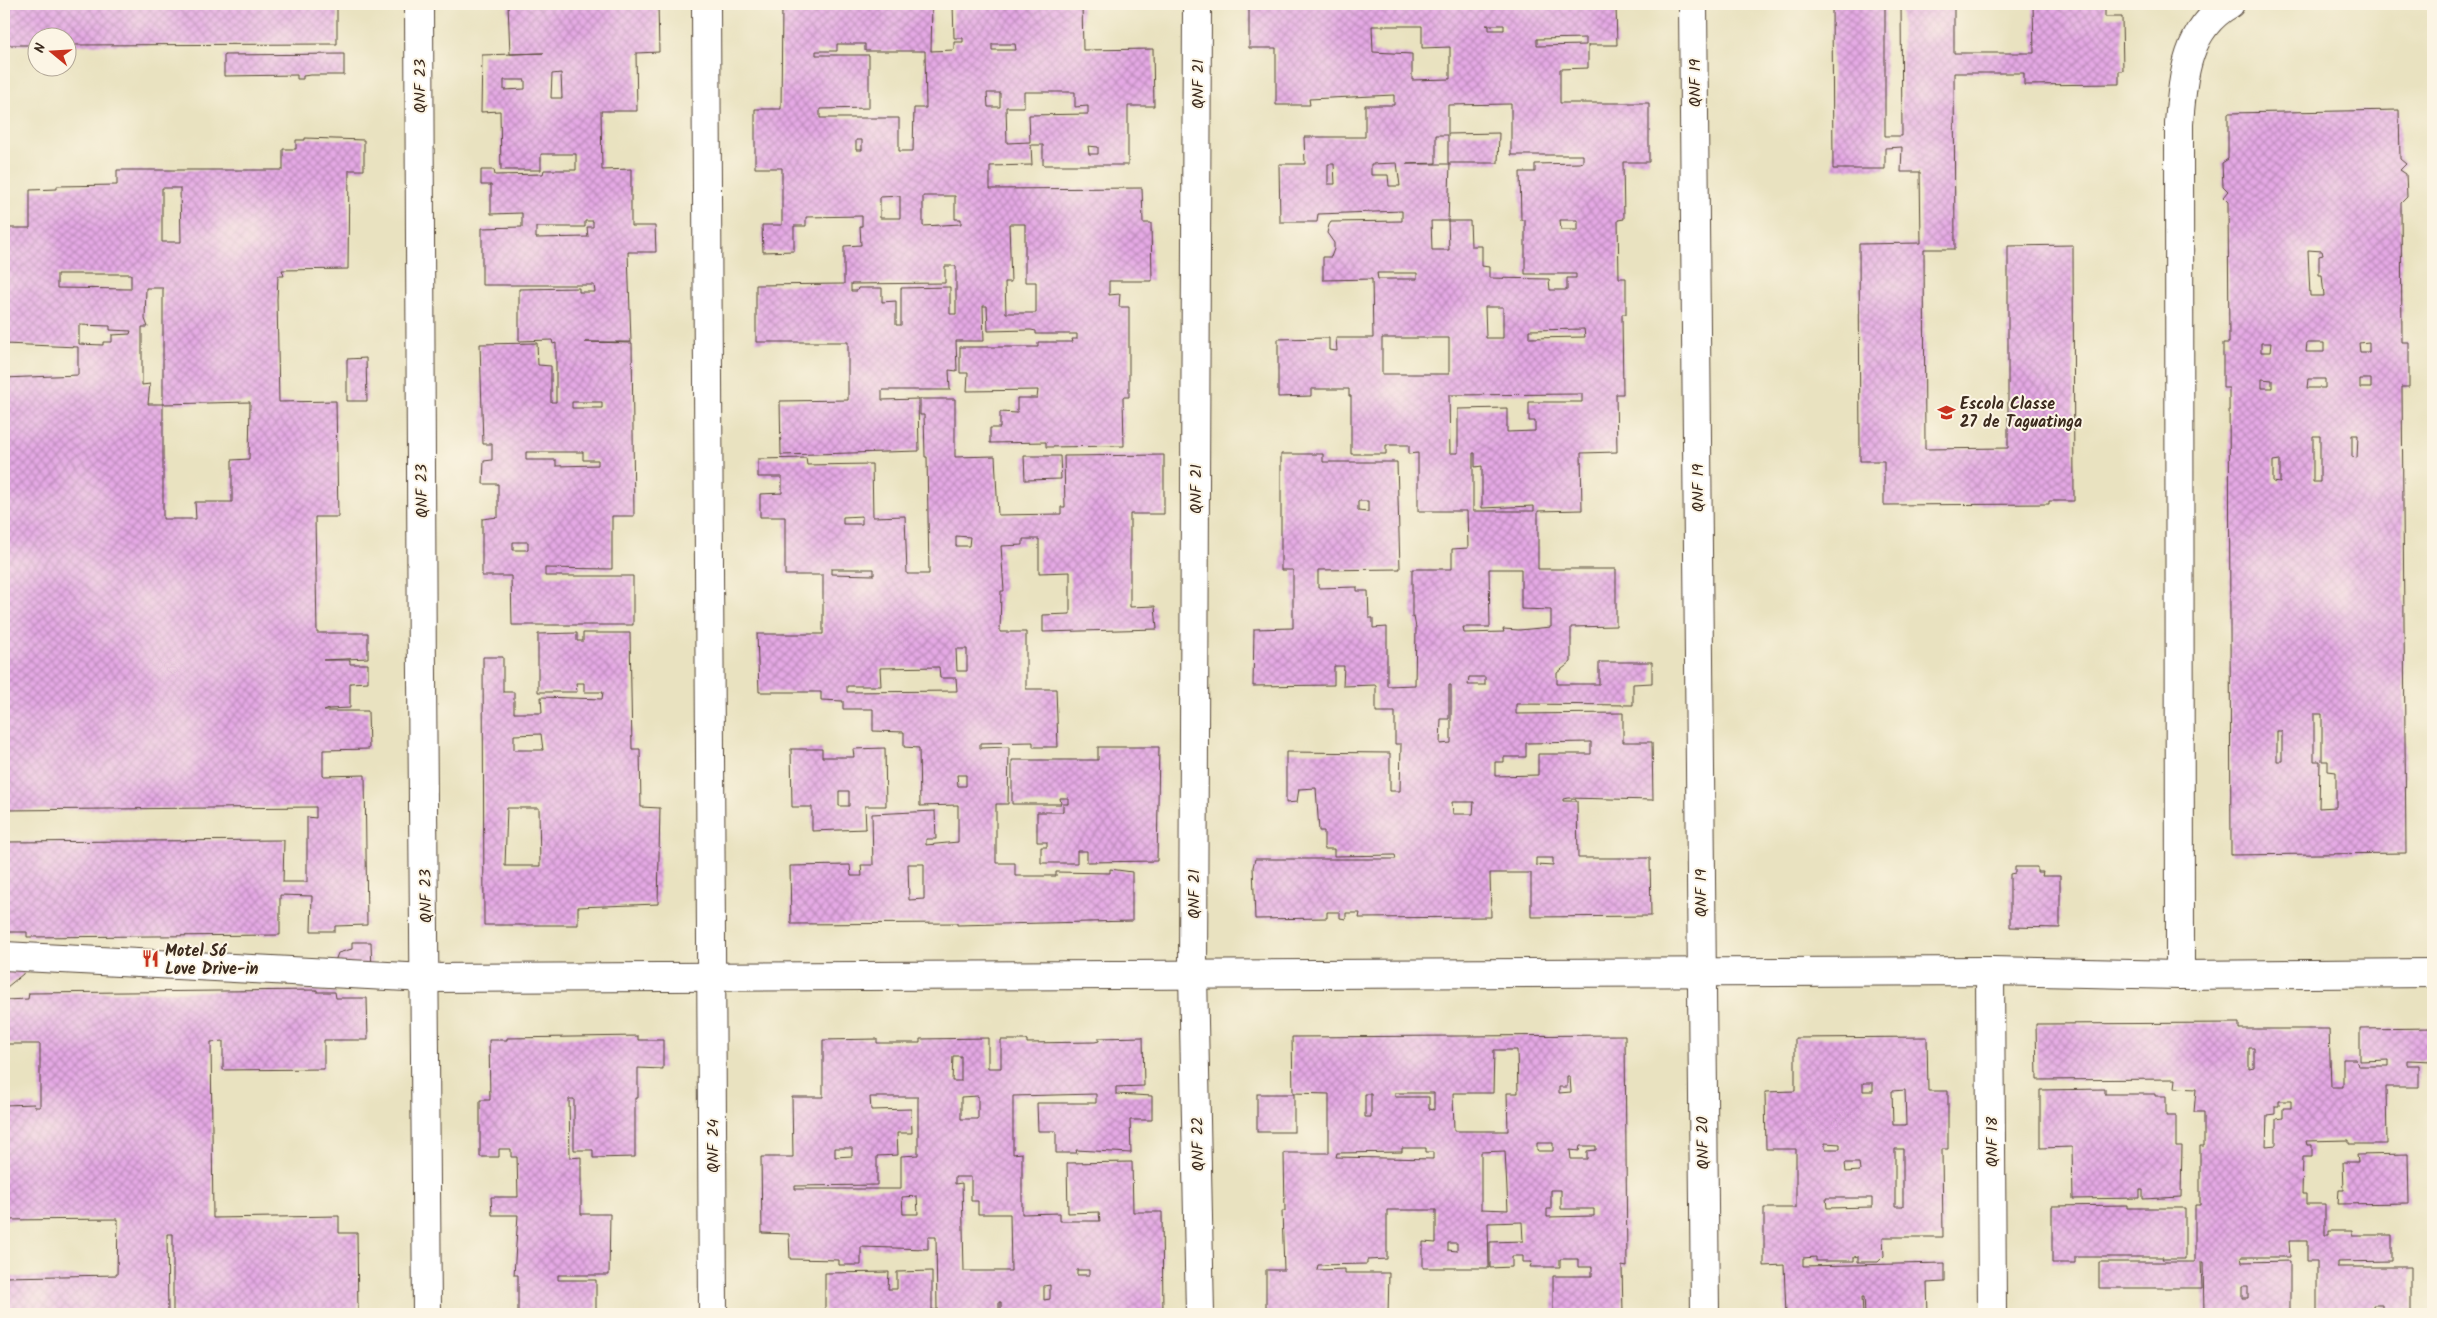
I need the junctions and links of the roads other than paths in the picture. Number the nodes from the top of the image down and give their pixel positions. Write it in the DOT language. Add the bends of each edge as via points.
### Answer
graph roads {
  1 [pos="419,4"];
  2 [pos="706,4"];
  3 [pos="1197,4"];
  4 [pos="1693,4"];
  5 [pos="2230,4"];
  6 [pos="4,956"];
  7 [pos="1990,970"];
  8 [pos="1700,972"];
  9 [pos="2433,973"];
  10 [pos="1193,974"];
  11 [pos="2180,975"];
  12 [pos="426,978"];
  13 [pos="712,978"];
  14 [pos="426,1314"];
  15 [pos="713,1314"];
  16 [pos="1200,1314"];
  17 [pos="1704,1314"];
  18 [pos="1992,1314"];
  1 -- 12 [label="street, QNF 23" via="418,276"];
  2 -- 13 [label="street"];
  3 -- 10 [label="street, QNF 21"];
  4 -- 8 [label="street, QNF 19"];
  5 -- 11 [label="street" via="2204,25 2195,38 2182,83 2179,123"];
  6 -- 12 [label="street"];
  7 -- 8 [label="street"];
  7 -- 11 [label="street"];
  7 -- 18 [label="street, QNF 18"];
  8 -- 10 [label="street"];
  8 -- 17 [label="street, QNF 20"];
  9 -- 11 [label="street"];
  10 -- 13 [label="street"];
  10 -- 16 [label="street, QNF 22"];
  12 -- 13 [label="street"];
  12 -- 14 [label="street, QNF 23"];
  13 -- 15 [label="street, QNF 24"];
}
